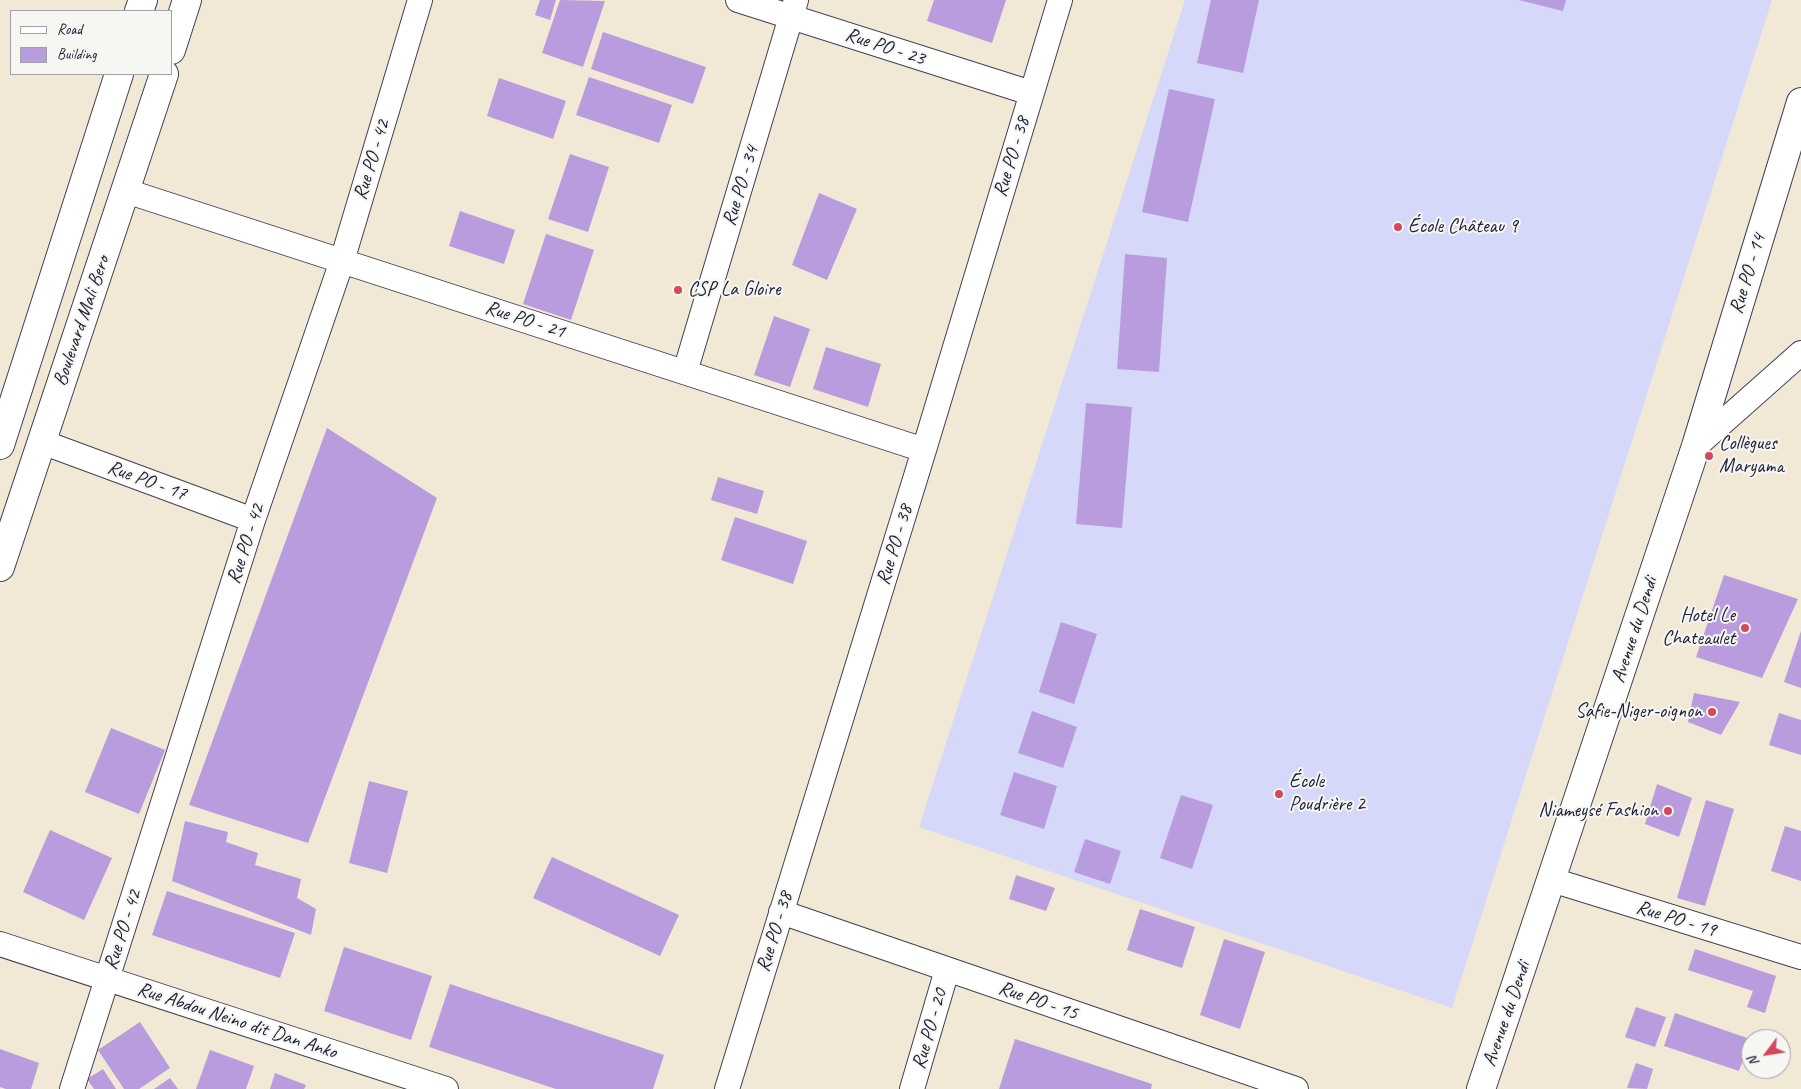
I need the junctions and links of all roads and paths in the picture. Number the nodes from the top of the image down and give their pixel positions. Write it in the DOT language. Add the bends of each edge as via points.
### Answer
graph roads {
  1 [pos="187,0"];
  2 [pos="420,0"];
  3 [pos="738,0"];
  4 [pos="1060,0"];
  5 [pos="794,8"];
  6 [pos="172,47"];
  7 [pos="119,75"];
  8 [pos="164,75"];
  9 [pos="1031,94"];
  10 [pos="1801,102"];
  11 [pos="126,191"];
  12 [pos="342,261"];
  13 [pos="1801,353"];
  14 [pos="685,372"];
  15 [pos="42,442"];
  16 [pos="0,445"];
  17 [pos="1696,446"];
  18 [pos="924,450"];
  19 [pos="253,520"];
  20 [pos="0,567"];
  21 [pos="1552,880"];
  22 [pos="781,912"];
  23 [pos="0,944"];
  24 [pos="1800,953"];
  25 [pos="947,970"];
  26 [pos="108,979"];
  27 [pos="431,1087"];
  28 [pos="72,1089"];
  29 [pos="726,1089"];
  30 [pos="912,1089"];
  31 [pos="1296,1089"];
  32 [pos="1481,1089"];
  1 -- 6 [label="street"];
  2 -- 12 [label="street, Rue PO - 42"];
  3 -- 5 [label="street, Rue PO - 23"];
  4 -- 9 [label="street, Rue PO - 38"];
  5 -- 9 [label="street, Rue PO - 23"];
  5 -- 14 [label="street, Rue PO - 34"];
  7 -- 16 [label="street, Boulevard Mali Bero"];
  8 -- 11 [label="street, Boulevard Mali Bero"];
  9 -- 18 [label="street, Rue PO - 38"];
  10 -- 17 [label="street, Rue PO - 14"];
  11 -- 12 [label="street, Rue PO - 21"];
  11 -- 15 [label="street, Boulevard Mali Bero"];
  12 -- 14 [label="street, Rue PO - 21"];
  12 -- 19 [label="street, Rue PO - 42"];
  13 -- 17 [label="street"];
  14 -- 18 [label="street, Rue PO - 21"];
  15 -- 19 [label="street, Rue PO - 17"];
  15 -- 20 [label="street, Boulevard Mali Bero"];
  17 -- 21 [label="street, Avenue du Dendi"];
  18 -- 22 [label="street, Rue PO - 38"];
  19 -- 26 [label="street, Rue PO - 42"];
  21 -- 24 [label="street, Rue PO - 19"];
  21 -- 32 [label="street, Avenue du Dendi"];
  22 -- 25 [label="street, Rue PO - 15"];
  22 -- 29 [label="street, Rue PO - 38"];
  23 -- 26 [label="street, Rue Abdou Neino dit Dan Anko"];
  25 -- 30 [label="street, Rue PO - 20"];
  25 -- 31 [label="street, Rue PO - 15"];
  26 -- 27 [label="street, Rue Abdou Neino dit Dan Anko"];
  26 -- 28 [label="street, Rue PO - 42"];
}
